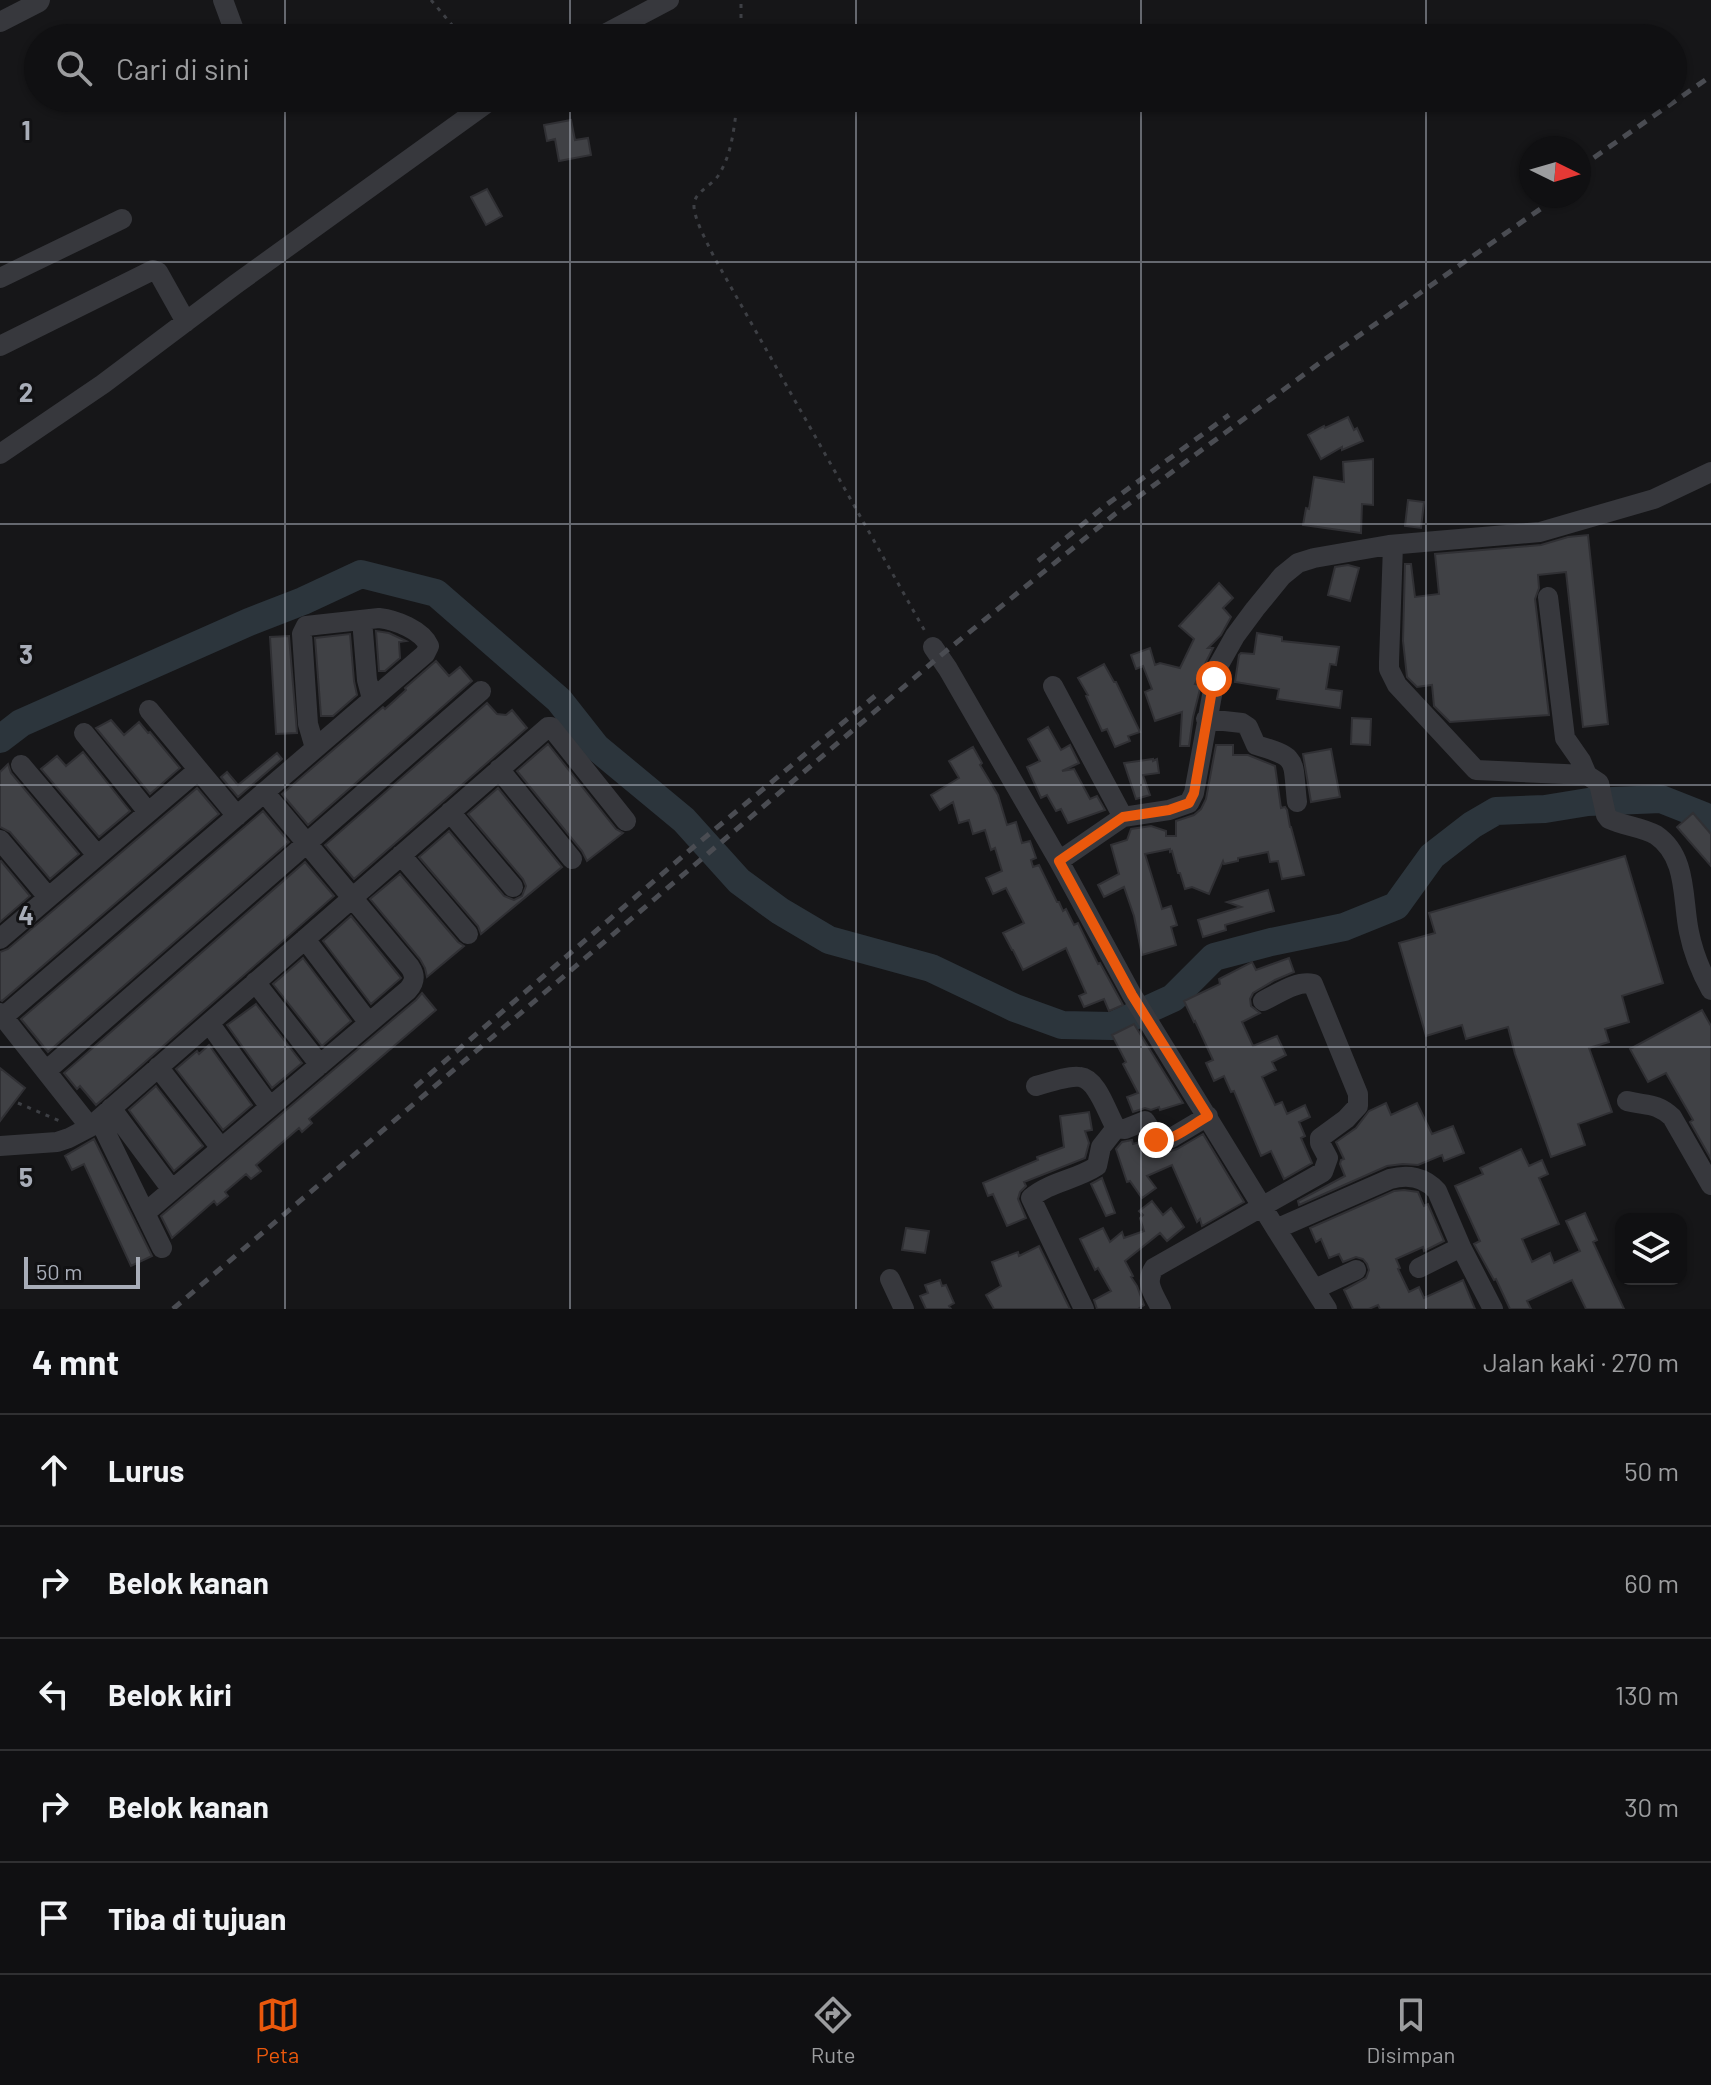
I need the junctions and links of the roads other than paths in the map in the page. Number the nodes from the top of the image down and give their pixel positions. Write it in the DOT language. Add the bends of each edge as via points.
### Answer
graph roads {
  1 [pos="40,0"];
  2 [pos="223,0"];
  3 [pos="669,0"];
  4 [pos="0,22"];
  5 [pos="232,24"];
  6 [pos="624,24"];
  7 [pos="475,112"];
  8 [pos="122,219"];
  9 [pos="0,278"];
  10 [pos="186,322"];
  11 [pos="0,346"];
  12 [pos="0,454"];
  13 [pos="1711,472"];
  14 [pos="1391,545"];
  15 [pos="1548,597"];
  16 [pos="362,620"];
  17 [pos="933,647"];
  18 [pos="1053,686"];
  19 [pos="481,691"];
  20 [pos="372,699"];
  21 [pos="149,710"];
  22 [pos="1206,719"];
  23 [pos="84,733"];
  24 [pos="315,748"];
  25 [pos="21,765"];
  26 [pos="499,769"];
  27 [pos="198,770"];
  28 [pos="1593,779"];
  29 [pos="264,792"];
  30 [pos="1297,802"];
  31 [pos="148,812"];
  32 [pos="450,812"];
  33 [pos="237,816"];
  34 [pos="1123,817"];
  35 [pos="626,821"];
  36 [pos="307,842"];
  37 [pos="3,848"];
  38 [pos="97,855"];
  39 [pos="401,855"];
  40 [pos="572,859"];
  41 [pos="1059,861"];
  42 [pos="513,887"];
  43 [pos="48,897"];
  44 [pos="353,897"];
  45 [pos="468,934"];
  46 [pos="0,939"];
  47 [pos="305,939"];
  48 [pos="255,982"];
  49 [pos="1711,990"];
  50 [pos="1263,1001"];
  51 [pos="2,1015"];
  52 [pos="209,1023"];
  53 [pos="369,1023"];
  54 [pos="320,1065"];
  55 [pos="158,1067"];
  56 [pos="46,1071"];
  57 [pos="1036,1086"];
  58 [pos="1627,1101"];
  59 [pos="270,1107"];
  60 [pos="1208,1116"];
  61 [pos="96,1121"];
  62 [pos="1116,1128"];
  63 [pos="0,1146"];
  64 [pos="221,1148"];
  65 [pos="1711,1185"];
  66 [pos="172,1190"];
  67 [pos="1263,1207"];
  68 [pos="145,1213"];
  69 [pos="1276,1229"];
  70 [pos="1461,1247"];
  71 [pos="162,1248"];
  72 [pos="1419,1268"];
  73 [pos="1356,1270"];
  74 [pos="890,1279"];
  75 [pos="1315,1289"];
  76 [pos="904,1309"];
  77 [pos="1084,1309"];
  78 [pos="1161,1309"];
  79 [pos="1327,1309"];
  80 [pos="1493,1309"];
  1 -- 4 [label="street"];
  2 -- 5 [label="street"];
  3 -- 6 [label="street"];
  7 -- 10 [label="street"];
  8 -- 9 [label="street"];
  10 -- 11 [label="street" via="153,270"];
  10 -- 12 [label="street"];
  13 -- 14 [label="street" via="1654,499 1540,532"];
  14 -- 22 [label="street" via="1314,558 1282,576 1217,668"];
  14 -- 28 [label="street" via="1389,669 1397,685 1476,770"];
  15 -- 28 [label="street" via="1563,732"];
  16 -- 20 [label="street"];
  16 -- 20 [label="street" via="389,620 422,636 429,646"];
  16 -- 24 [label="street" via="303,629 308,724"];
  17 -- 41 [label="street"];
  18 -- 34 [label="street"];
  19 -- 36 [label="street"];
  20 -- 24 [label="street"];
  21 -- 27 [label="street"];
  22 -- 30 [label="street" via="1242,723 1256,745 1287,756"];
  22 -- 34 [label="street" via="1189,803"];
  23 -- 31 [label="street"];
  24 -- 29 [label="street"];
  25 -- 38 [label="street"];
  26 -- 32 [label="street"];
  26 -- 35 [label="street" via="551,727"];
  26 -- 40 [label="street"];
  27 -- 31 [label="street"];
  27 -- 33 [label="street"];
  28 -- 49 [label="street" via="1611,821 1654,834 1674,853 1689,932"];
  29 -- 33 [label="street"];
  29 -- 36 [label="street"];
  31 -- 38 [label="street"];
  32 -- 39 [label="street"];
  32 -- 42 [label="street"];
  33 -- 51 [label="street"];
  34 -- 41 [label="street"];
  36 -- 44 [label="street"];
  36 -- 56 [label="street"];
  37 -- 43 [label="street"];
  38 -- 43 [label="street"];
  39 -- 44 [label="street"];
  39 -- 45 [label="street"];
  41 -- 60 [label="street" via="1132,995"];
  43 -- 46 [label="street"];
  44 -- 47 [label="street"];
  44 -- 53 [label="street" via="414,973 411,986"];
  47 -- 48 [label="street"];
  47 -- 53 [label="street"];
  48 -- 52 [label="street"];
  48 -- 54 [label="street"];
  50 -- 67 [label="street" via="1300,984 1313,984 1359,1102 1346,1119 1321,1136 1328,1158 1323,1172"];
  51 -- 56 [label="street"];
  52 -- 55 [label="street"];
  52 -- 59 [label="street"];
  53 -- 54 [label="street"];
  54 -- 59 [label="street"];
  55 -- 61 [label="street"];
  55 -- 64 [label="street"];
  56 -- 61 [label="street"];
  57 -- 62 [label="street" via="1084,1078 1096,1088"];
  58 -- 65 [label="street" via="1654,1104 1672,1117"];
  59 -- 64 [label="street"];
  60 -- 62 [label="street" via="1162,1141 1155,1139 1146,1121"];
  60 -- 67 [label="street"];
  61 -- 63 [label="street" via="57,1142"];
  61 -- 66 [label="street"];
  61 -- 68 [label="street"];
  62 -- 77 [label="street" via="1101,1147 1097,1166 1031,1198"];
  64 -- 66 [label="street"];
  66 -- 68 [label="street"];
  67 -- 69 [label="street"];
  67 -- 78 [label="street" via="1154,1268 1149,1286"];
  68 -- 71 [label="street"];
  69 -- 70 [label="street" via="1390,1179 1408,1177 1433,1187"];
  69 -- 75 [label="street"];
  70 -- 72 [label="street"];
  70 -- 80 [label="street"];
  73 -- 75 [label="street"];
  74 -- 76 [label="street"];
  75 -- 79 [label="street"];
}
